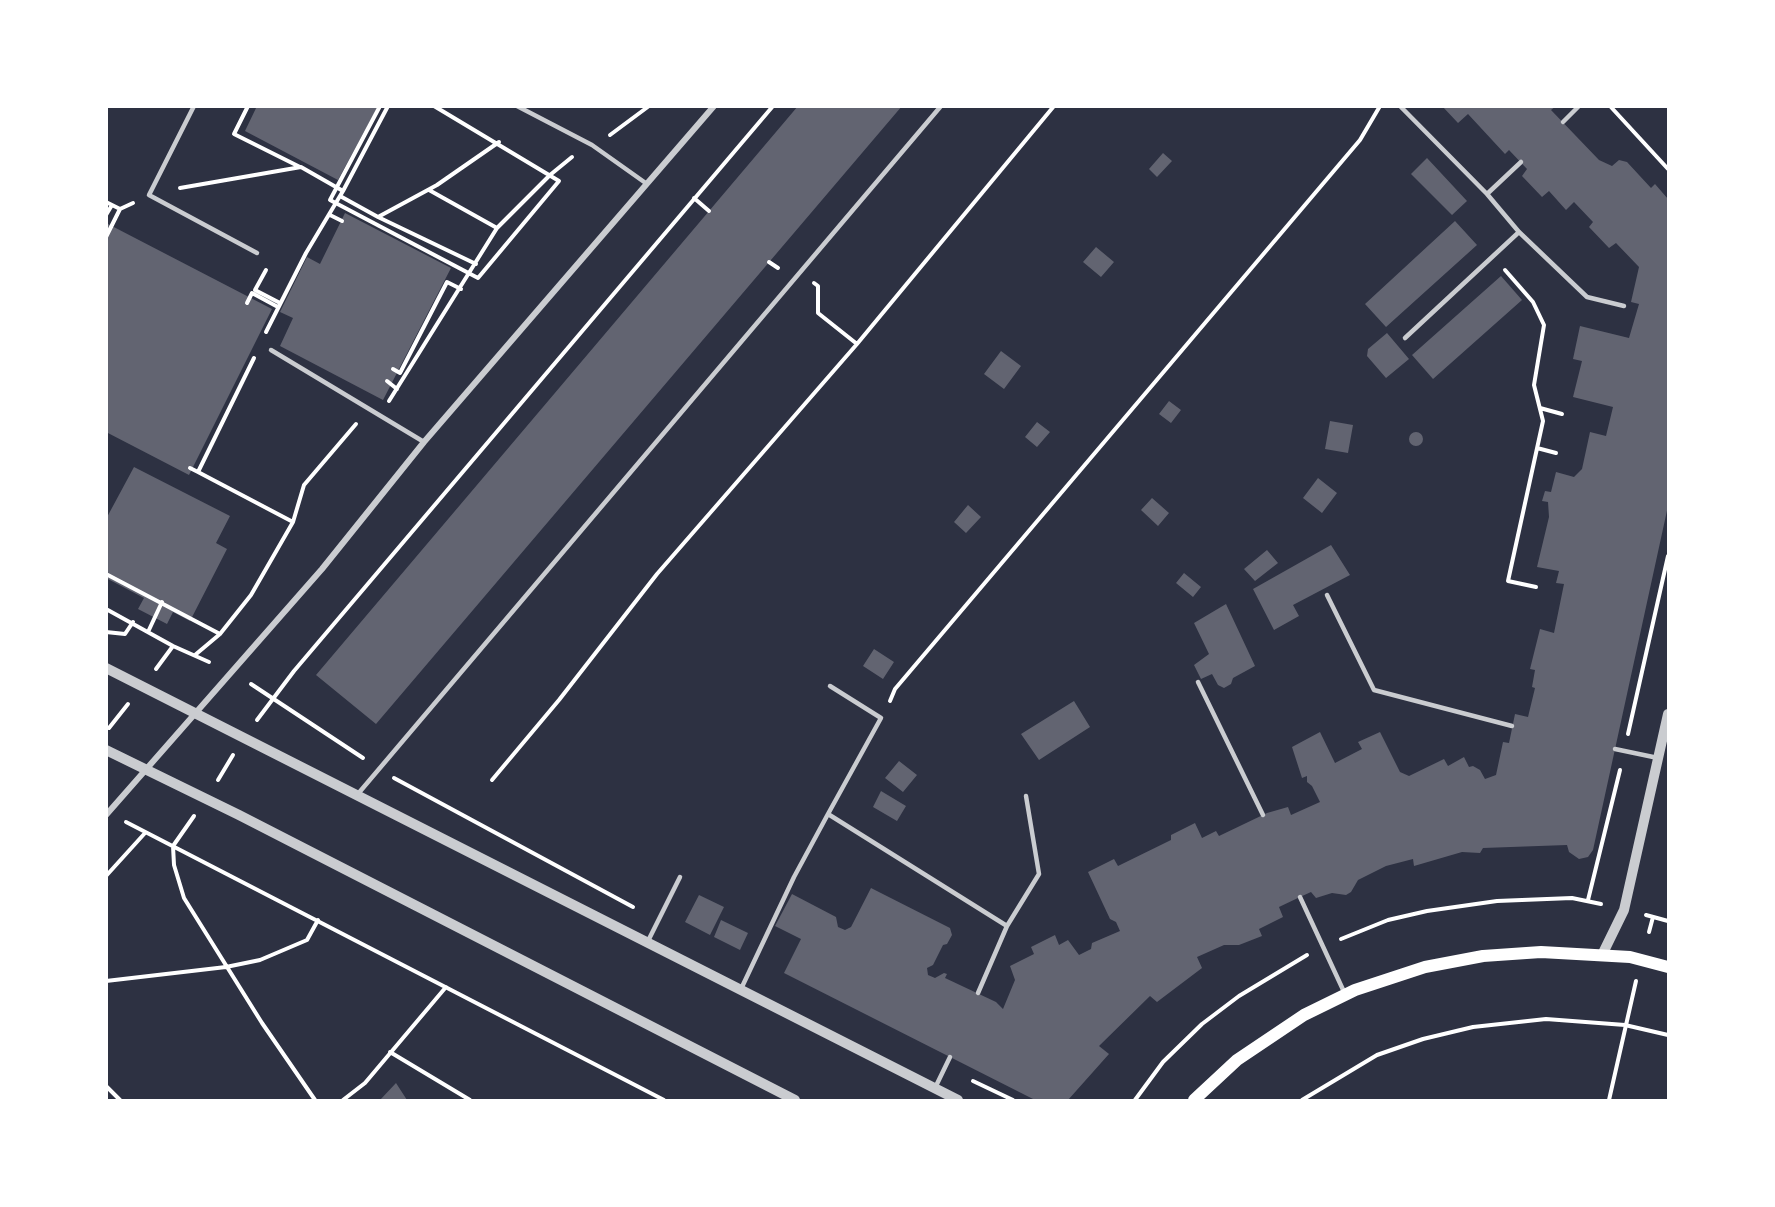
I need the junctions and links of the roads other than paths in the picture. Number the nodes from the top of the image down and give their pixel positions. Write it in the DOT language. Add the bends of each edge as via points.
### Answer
graph roads {
  1 [pos="194,106"];
  2 [pos="517,106"];
  3 [pos="714,106"];
  4 [pos="941,106"];
  5 [pos="1400,106"];
  6 [pos="1579,106"];
  7 [pos="1563,122"];
  8 [pos="1521,162"];
  9 [pos="647,184"];
  10 [pos="1487,194"];
  11 [pos="1519,232"];
  12 [pos="257,254"];
  13 [pos="1624,306"];
  14 [pos="1405,338"];
  15 [pos="271,350"];
  16 [pos="424,442"];
  17 [pos="1327,595"];
  18 [pos="106,668"];
  19 [pos="1198,682"];
  20 [pos="830,686"];
  21 [pos="195,712"];
  22 [pos="1668,714"];
  23 [pos="1512,726"];
  24 [pos="1616,749"];
  25 [pos="106,750"];
  26 [pos="1658,758"];
  27 [pos="146,768"];
  28 [pos="357,795"];
  29 [pos="1026,796"];
  30 [pos="828,814"];
  31 [pos="106,815"];
  32 [pos="1263,815"];
  33 [pos="680,877"];
  34 [pos="1300,897"];
  35 [pos="1007,926"];
  36 [pos="647,943"];
  37 [pos="1602,955"];
  38 [pos="1668,967"];
  39 [pos="741,989"];
  40 [pos="978,993"];
  41 [pos="1345,994"];
  42 [pos="950,1057"];
  43 [pos="935,1088"];
  44 [pos="795,1101"];
  45 [pos="958,1101"];
  46 [pos="1194,1101"];
  1 -- 12 [label="lane" via="149,195"];
  2 -- 9 [label="lane" via="592,146"];
  3 -- 9 [label="street"];
  4 -- 28 [label="lane"];
  5 -- 10 [label="lane"];
  6 -- 7 [label="lane"];
  8 -- 10 [label="lane"];
  9 -- 16 [label="street"];
  10 -- 11 [label="lane"];
  11 -- 13 [label="lane" via="1587,297"];
  11 -- 14 [label="lane"];
  15 -- 16 [label="lane"];
  16 -- 21 [label="street" via="322,569"];
  17 -- 23 [label="lane" via="1374,690"];
  18 -- 21 [label="street"];
  19 -- 32 [label="lane"];
  20 -- 30 [label="lane" via="881,718"];
  21 -- 27 [label="street"];
  21 -- 28 [label="street"];
  22 -- 26 [label="street"];
  24 -- 26 [label="lane"];
  25 -- 27 [label="street"];
  26 -- 37 [label="street" via="1624,910"];
  27 -- 31 [label="street"];
  27 -- 44 [label="street"];
  28 -- 36 [label="street"];
  29 -- 35 [label="lane" via="1039,874"];
  30 -- 35 [label="lane"];
  30 -- 39 [label="lane"];
  33 -- 36 [label="lane"];
  34 -- 41 [label="lane"];
  35 -- 40 [label="lane"];
  36 -- 39 [label="street"];
  37 -- 38 [label="main road" via="1630,957"];
  37 -- 41 [label="main road" via="1542,952 1483,956 1425,967"];
  39 -- 43 [label="street"];
  41 -- 46 [label="main road" via="1262,1041"];
  42 -- 43 [label="lane"];
  43 -- 45 [label="street"];
}
